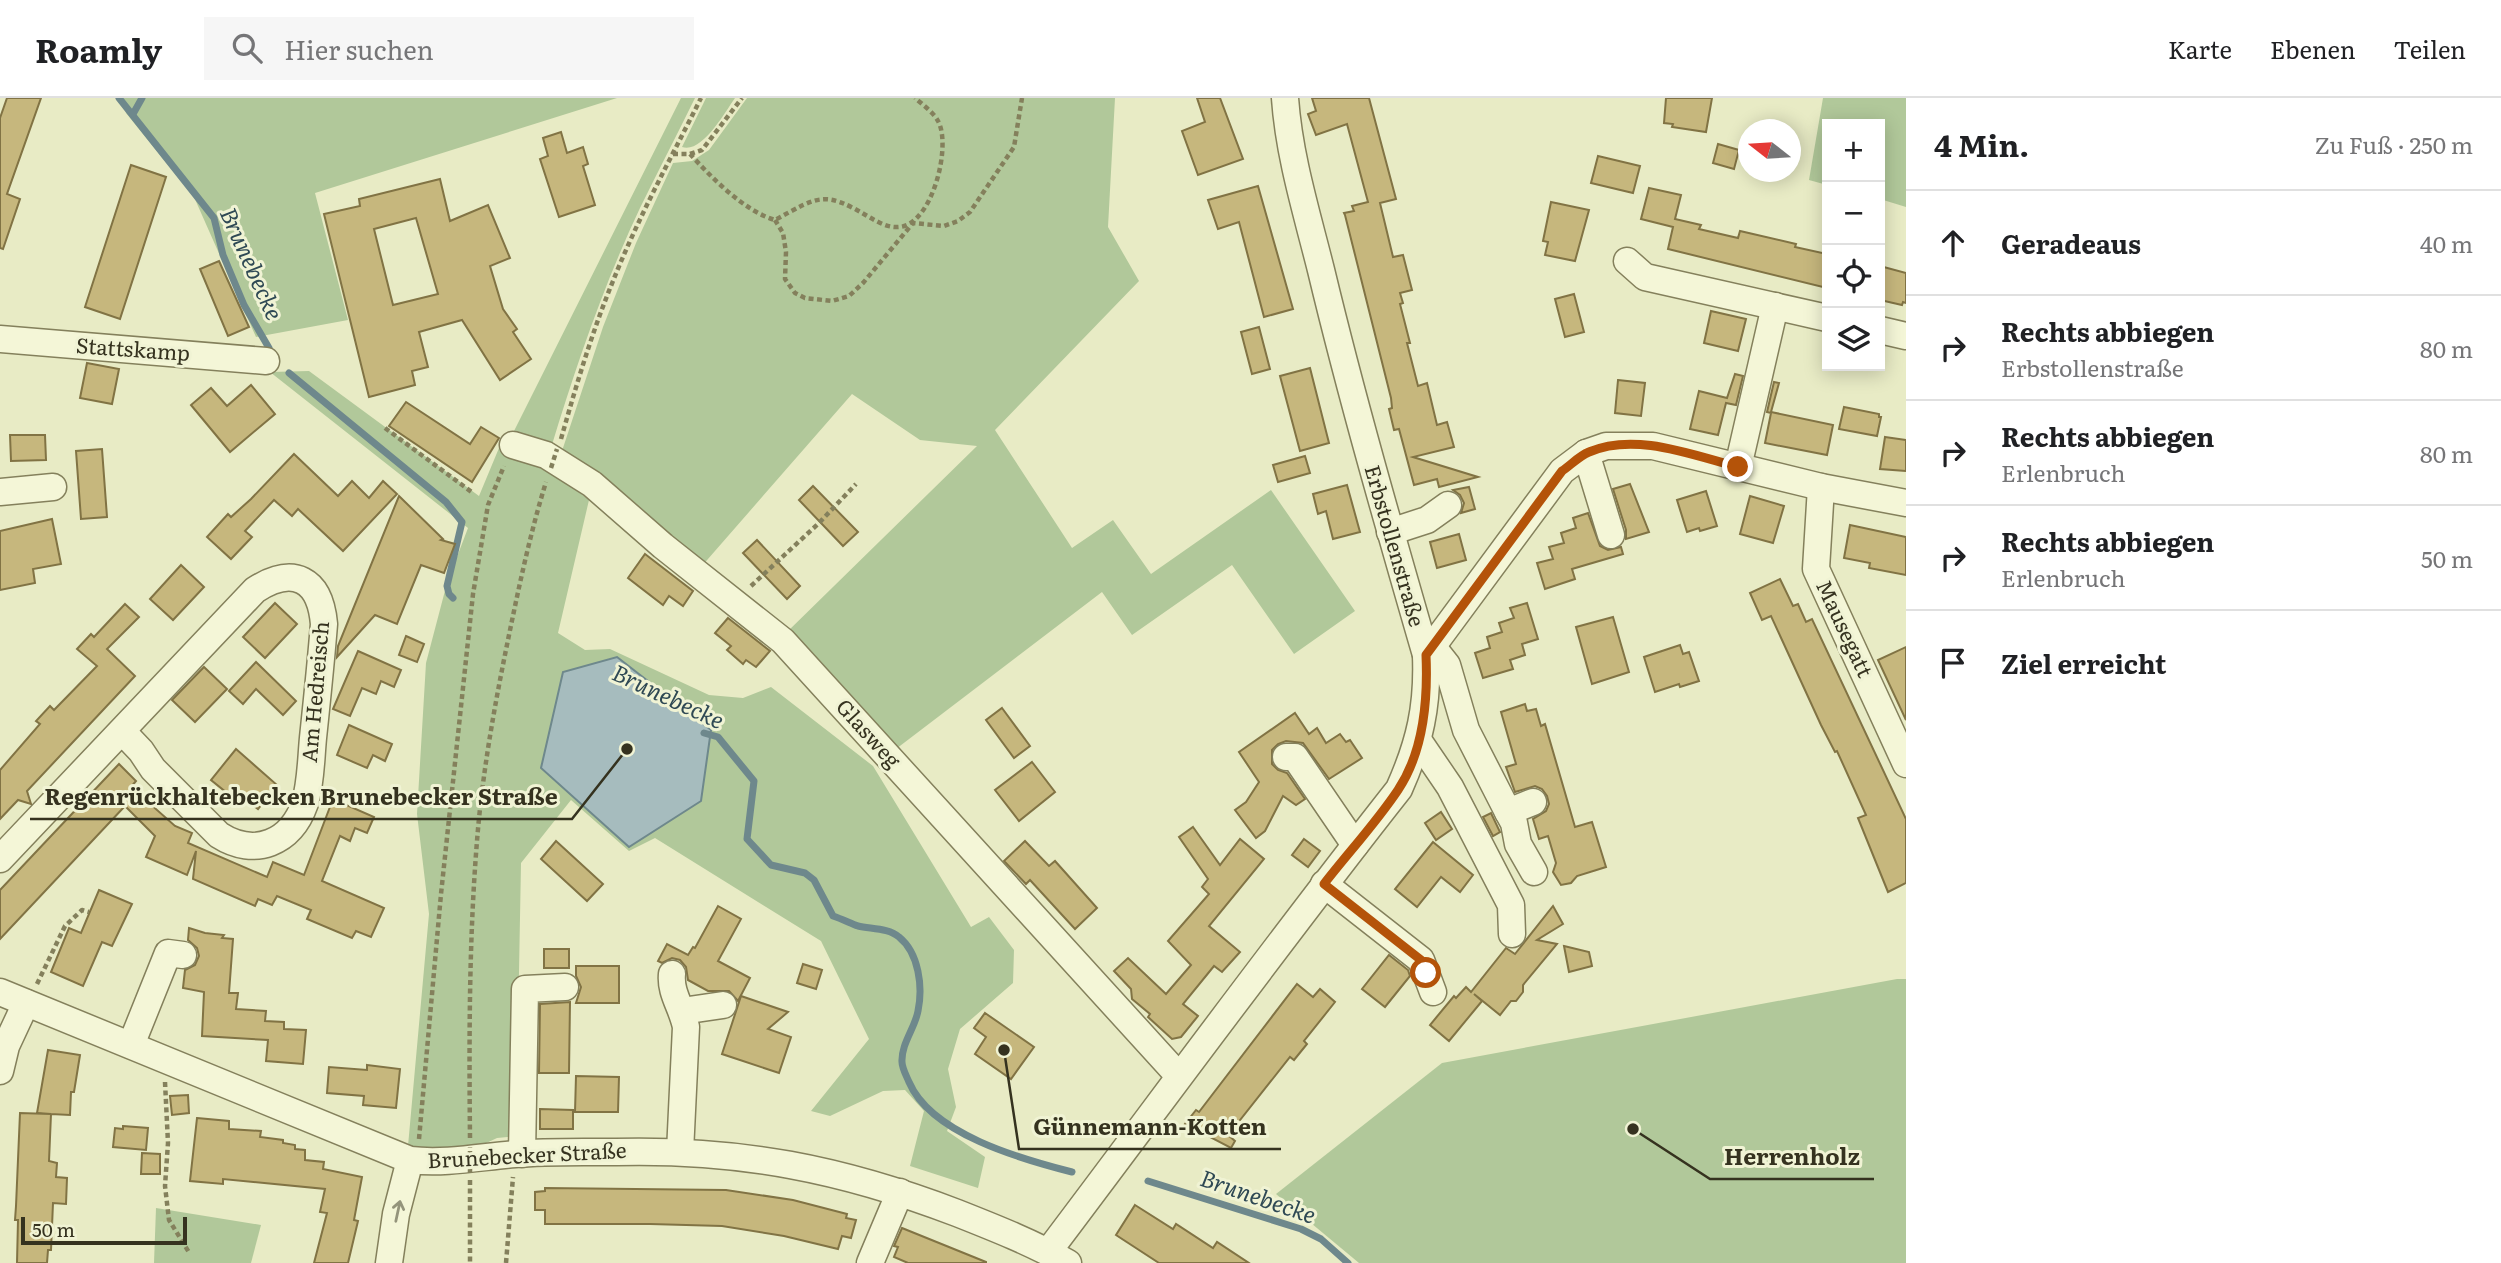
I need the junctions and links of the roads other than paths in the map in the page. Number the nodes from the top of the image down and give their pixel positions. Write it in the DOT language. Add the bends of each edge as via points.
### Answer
graph roads {
  1 [pos="1285,98"];
  2 [pos="1627,261"];
  3 [pos="1775,306"];
  4 [pos="1822,317"];
  5 [pos="1885,331"];
  6 [pos="1906,336"];
  7 [pos="0,339"];
  8 [pos="266,361"];
  9 [pos="513,445"];
  10 [pos="1586,453"];
  11 [pos="1738,467"];
  12 [pos="53,487"];
  13 [pos="1821,487"];
  14 [pos="0,492"];
  15 [pos="1906,503"];
  16 [pos="1448,505"];
  17 [pos="1390,532"];
  18 [pos="1611,535"];
  19 [pos="1429,650"];
  20 [pos="122,731"];
  21 [pos="1418,740"];
  22 [pos="1286,757"];
  23 [pos="1906,764"];
  24 [pos="1533,802"];
  25 [pos="1508,812"];
  26 [pos="1355,845"];
  27 [pos="0,859"];
  28 [pos="1534,872"];
  29 [pos="1324,884"];
  30 [pos="1512,934"];
  31 [pos="183,955"];
  32 [pos="672,974"];
  33 [pos="565,987"];
  34 [pos="0,992"];
  35 [pos="1433,992"];
  36 [pos="26,1003"];
  37 [pos="723,1005"];
  38 [pos="682,1011"];
  39 [pos="131,1045"];
  40 [pos="0,1071"];
  41 [pos="1179,1076"];
  42 [pos="680,1152"];
  43 [pos="519,1154"];
  44 [pos="413,1160"];
  45 [pos="900,1192"];
  46 [pos="1058,1257"];
  47 [pos="390,1263"];
  48 [pos="870,1263"];
  1 -- 17 [label="street, Erbstollenstraße" via="1328,302"];
  2 -- 3 [label="street" via="1645,277"];
  3 -- 4 [label="street"];
  3 -- 11 [label="street"];
  5 -- 6 [label="street"];
  7 -- 8 [label="street, Stattskamp"];
  9 -- 41 [label="street, Glasweg" via="546,455 576,473 783,641"];
  10 -- 11 [label="street" via="1606,446 1642,445"];
  10 -- 18 [label="street"];
  10 -- 19 [label="street" via="1562,471"];
  11 -- 13 [label="street"];
  12 -- 14 [label="street"];
  13 -- 15 [label="street"];
  13 -- 23 [label="street, Mausegatt" via="1816,569"];
  16 -- 17 [label="street" via="1427,520"];
  17 -- 19 [label="street, Erbstollenstraße"];
  19 -- 21 [label="street, Erbstollenstraße"];
  19 -- 25 [label="street" via="1447,665 1466,730"];
  20 -- 20 [label="street, Am Hedreisch" via="255,590 287,578 308,584 316,592 324,624 308,790 297,819 277,840 243,846 219,835"];
  20 -- 27 [label="street, Am Hedreisch"];
  21 -- 26 [label="street, Erbstollenstraße" via="1399,789"];
  21 -- 30 [label="street" via="1450,788 1511,905"];
  22 -- 26 [label="street" via="1295,757"];
  24 -- 25 [label="street"];
  25 -- 28 [label="street" via="1518,844"];
  26 -- 29 [label="street, Erbstollenstraße"];
  29 -- 35 [label="street" via="1421,960"];
  29 -- 41 [label="street, Erbstollenstraße"];
  31 -- 39 [label="street" via="168,953"];
  32 -- 38 [label="street" via="671,987"];
  33 -- 43 [label="street" via="525,989"];
  34 -- 36 [label="street, Brunebecker Straße"];
  36 -- 39 [label="street, Brunebecker Straße"];
  36 -- 40 [label="street"];
  37 -- 38 [label="street"];
  38 -- 42 [label="street" via="686,1027"];
  39 -- 44 [label="street, Brunebecker Straße"];
  41 -- 46 [label="street, Erbstollenstraße"];
  42 -- 43 [label="street, Brunebecker Straße"];
  42 -- 45 [label="street, Brunebecker Straße" via="804,1166"];
  43 -- 44 [label="street, Brunebecker Straße" via="443,1162"];
  47 -- 44 [label="street, one-way" via="396,1214"];
  45 -- 46 [label="street, Brunebecker Straße"];
  45 -- 48 [label="street"];
}
